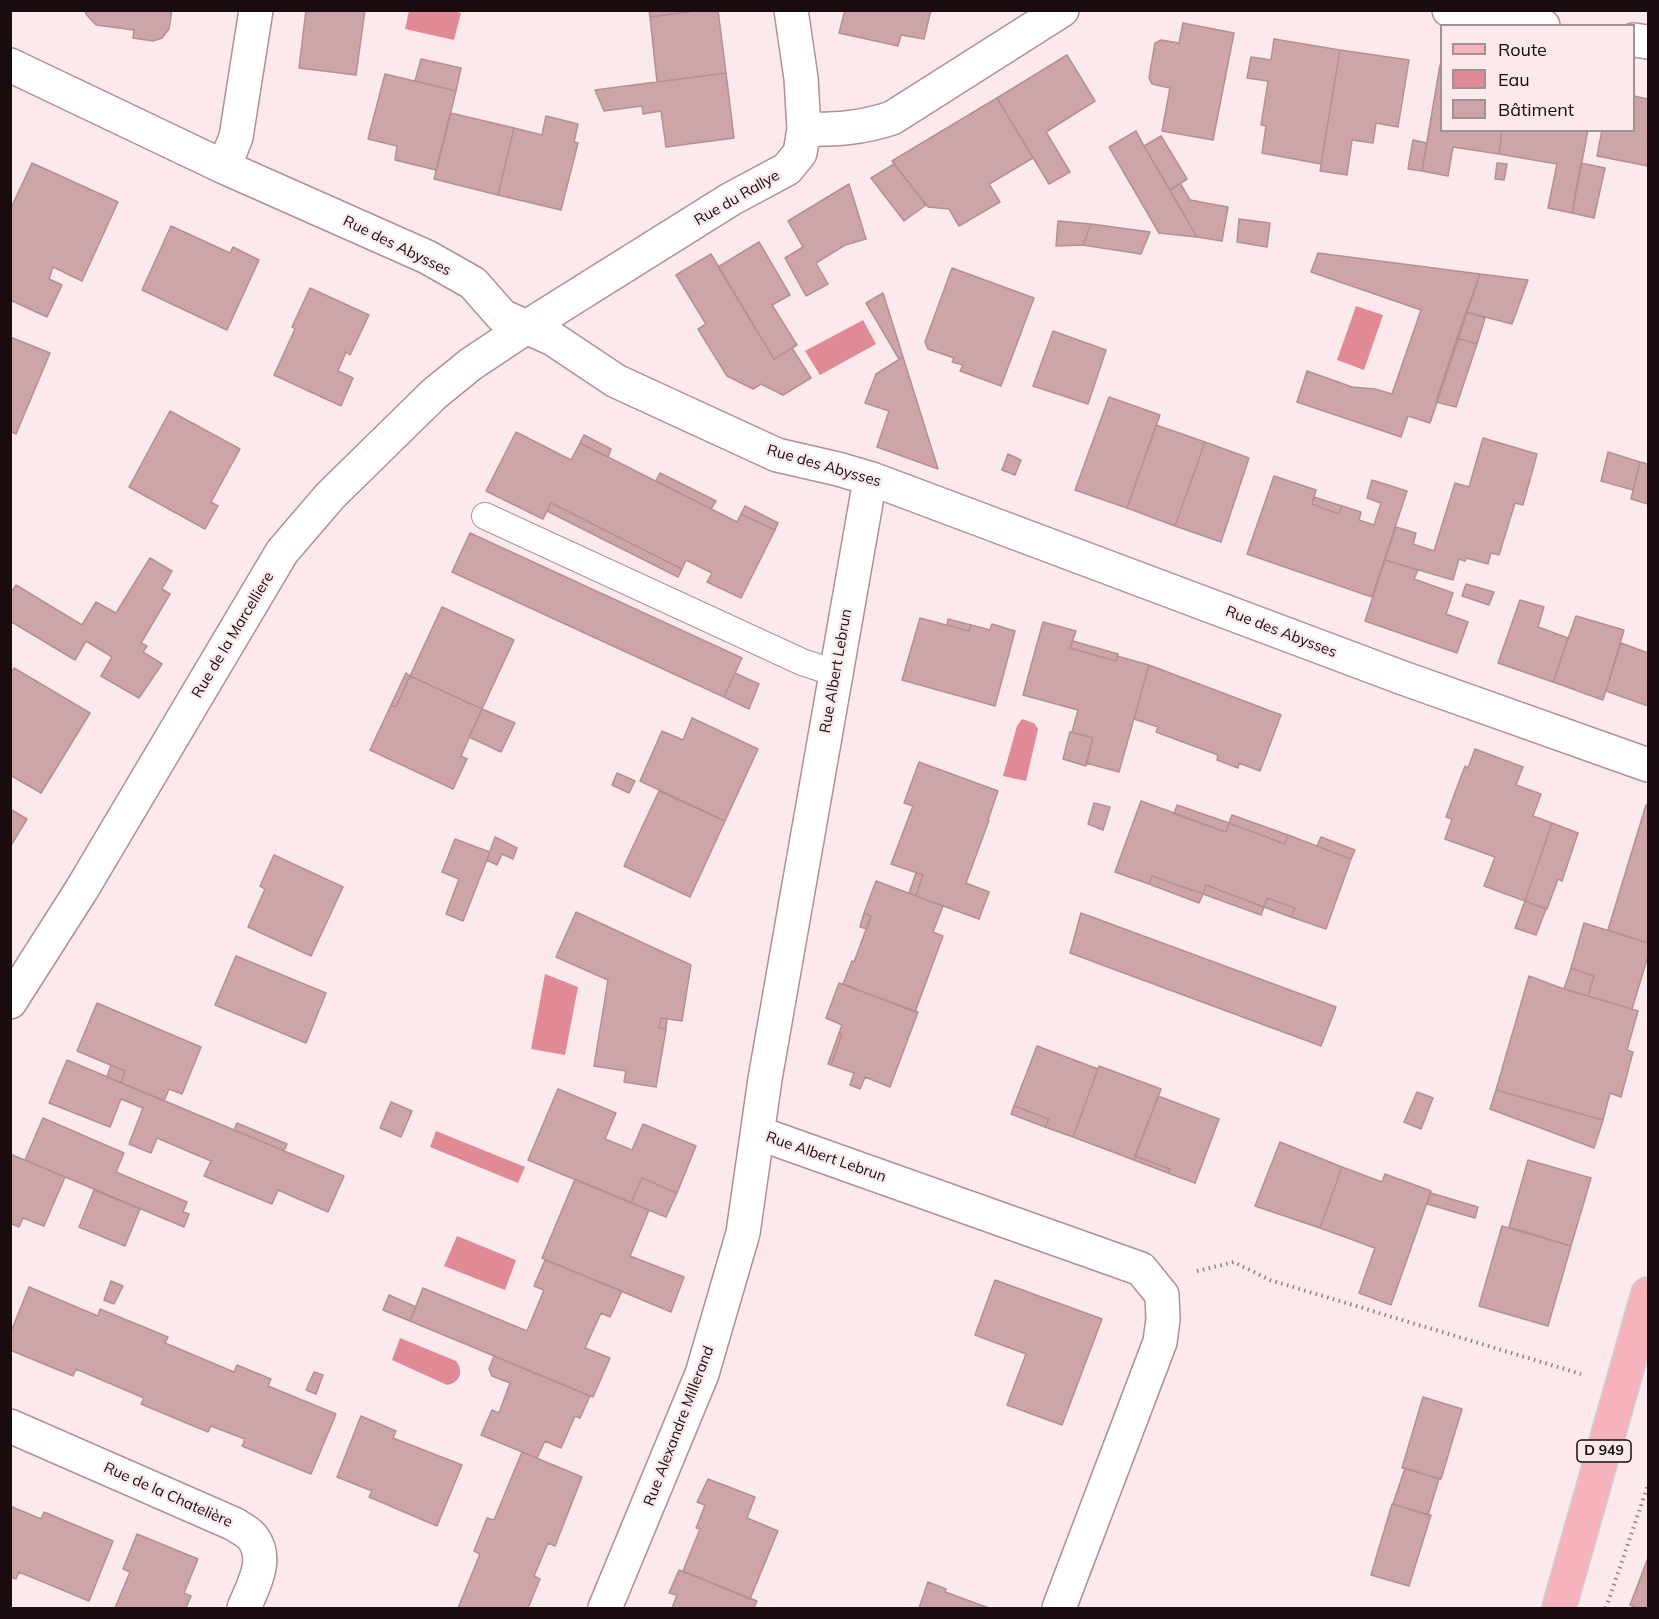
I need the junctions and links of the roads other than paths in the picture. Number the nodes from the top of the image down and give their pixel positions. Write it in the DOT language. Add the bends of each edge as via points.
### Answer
graph roads {
  1 [pos="256,10"];
  2 [pos="791,10"];
  3 [pos="1062,10"];
  4 [pos="1449,10"];
  5 [pos="1531,24"];
  6 [pos="10,65"];
  7 [pos="804,129"];
  8 [pos="224,167"];
  9 [pos="525,328"];
  10 [pos="872,478"];
  11 [pos="485,516"];
  12 [pos="835,673"];
  13 [pos="1648,765"];
  14 [pos="10,1002"];
  15 [pos="758,1133"];
  16 [pos="1648,1294"];
  17 [pos="10,1426"];
  18 [pos="244,1608"];
  19 [pos="605,1608"];
  20 [pos="1059,1608"];
  21 [pos="1559,1608"];
  1 -- 8 [label="street" via="236,137"];
  2 -- 7 [label="street, Rue du Rallye"];
  3 -- 7 [label="street" via="892,118 866,126"];
  4 -- 5 [label="street"];
  6 -- 8 [label="street, Rue des Abysses"];
  7 -- 9 [label="street, Rue du Rallye" via="800,153 787,169 731,199"];
  8 -- 9 [label="street, Rue des Abysses" via="427,256 473,283 501,316"];
  9 -- 10 [label="street, Rue des Abysses" via="553,339 616,381 777,455"];
  9 -- 14 [label="street, Rue de la Marcelliere" via="434,394 330,496 282,552 82,889"];
  10 -- 12 [label="street, Rue Albert Lebrun"];
  10 -- 13 [label="street, Rue des Abysses" via="1392,674"];
  11 -- 12 [label="lane" via="802,662"];
  12 -- 15 [label="street, Rue Albert Lebrun"];
  15 -- 19 [label="street, Rue Alexandre Millerand" via="743,1233 702,1374"];
  15 -- 20 [label="street, Rue Albert Lebrun" via="1141,1269 1162,1295 1160,1342"];
  16 -- 21 [label="main road, D 949"];
  17 -- 18 [label="street, Rue de la Chatelière" via="234,1524 253,1536 260,1552 260,1571"];
}
